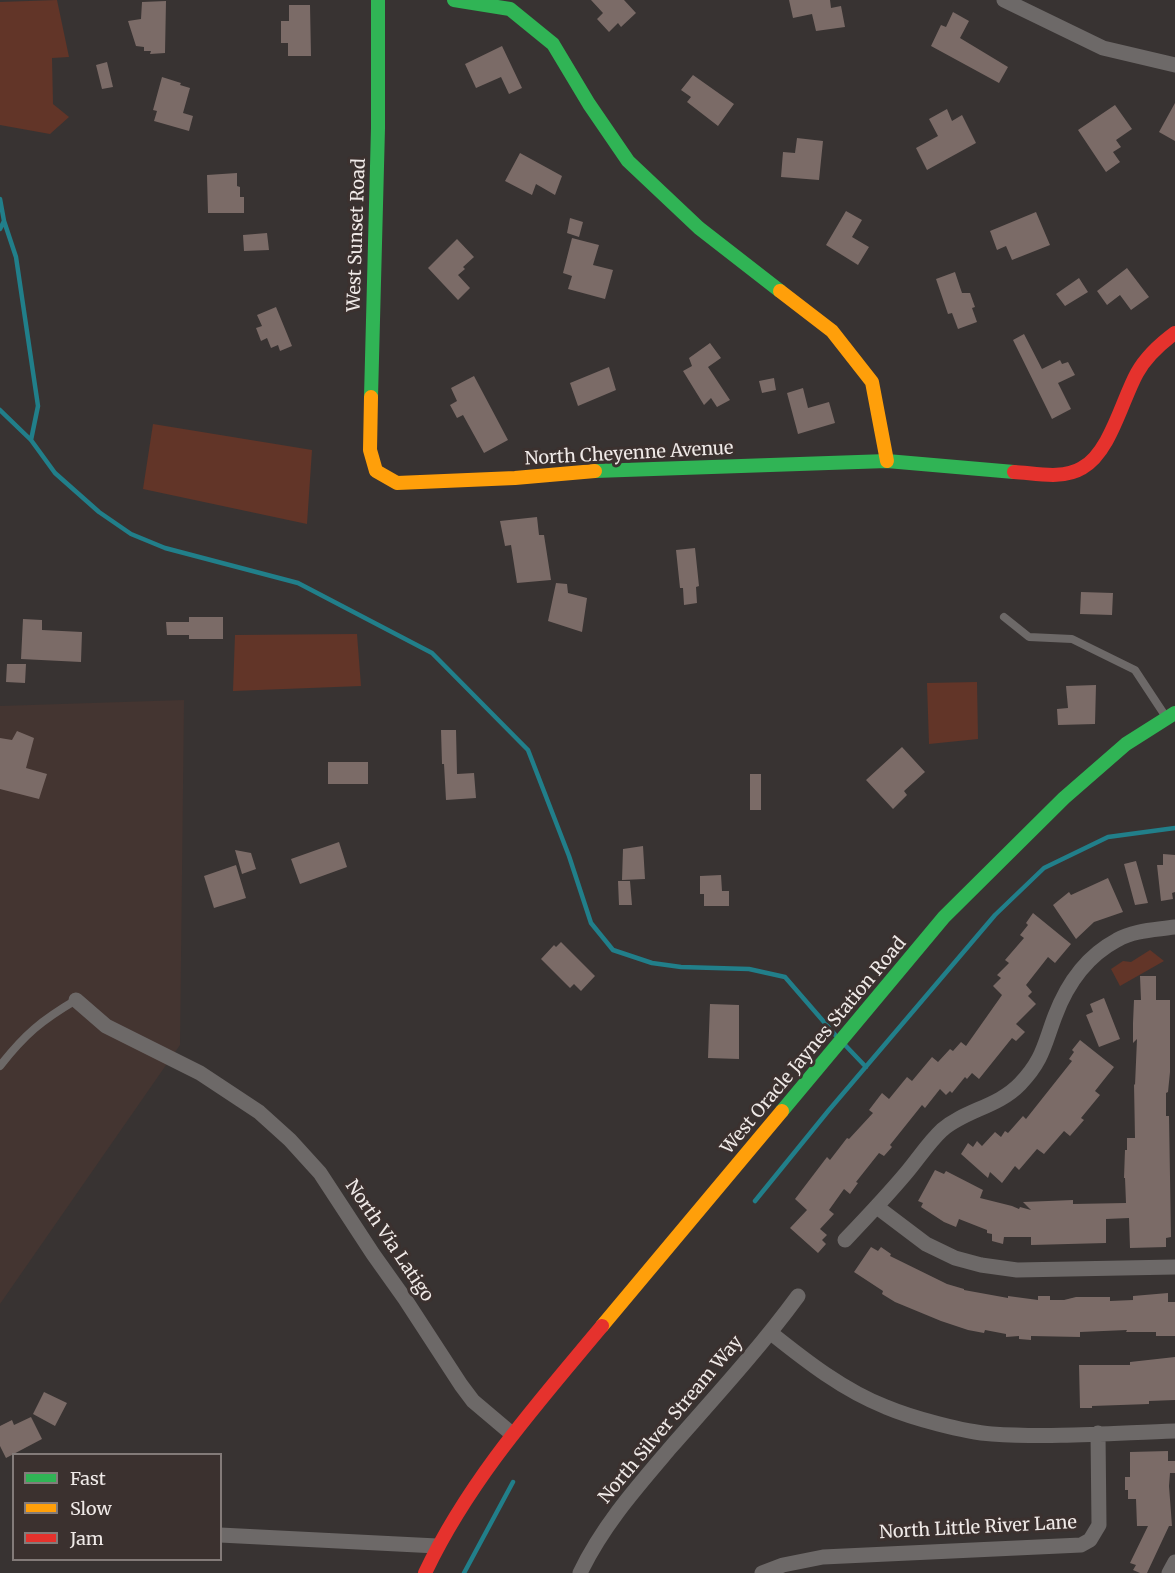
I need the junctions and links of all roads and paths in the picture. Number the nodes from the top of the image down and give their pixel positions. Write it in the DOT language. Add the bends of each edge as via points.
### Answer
graph roads {
  1 [pos="378,0"];
  2 [pos="454,0"];
  3 [pos="1004,0"];
  4 [pos="1175,65"];
  5 [pos="1175,333"];
  6 [pos="887,460"];
  7 [pos="376,471"];
  8 [pos="1004,616"];
  9 [pos="1171,716"];
  10 [pos="1175,927"];
  11 [pos="76,1000"];
  12 [pos="0,1066"];
  13 [pos="877,1207"];
  14 [pos="845,1240"];
  15 [pos="1175,1267"];
  16 [pos="798,1296"];
  17 [pos="771,1333"];
  18 [pos="1175,1431"];
  19 [pos="1098,1433"];
  20 [pos="512,1434"];
  21 [pos="222,1535"];
  22 [pos="437,1546"];
  23 [pos="1175,1562"];
  24 [pos="426,1573"];
  25 [pos="580,1573"];
  26 [pos="762,1573"];
  27 [pos="1169,1573"];
  1 -- 7 [label="street, West Sunset Road" via="370,450"];
  2 -- 6 [label="street" via="510,9 553,44 628,161 699,228 832,331 872,382"];
  3 -- 4 [label="street" via="1103,48"];
  5 -- 6 [label="street, North Cheyenne Avenue" via="1156,348 1138,372 1101,450 1084,467 1056,475"];
  6 -- 7 [label="street, North Cheyenne Avenue" via="397,483"];
  8 -- 9 [label="lane" via="1029,637 1072,639 1135,670"];
  9 -- 20 [label="street, West Oracle Jaynes Station Road" via="1126,744 1064,798 944,917"];
  10 -- 13 [label="street" via="1118,939 1098,953 1065,992 1035,1068 1016,1089 942,1131"];
  11 -- 12 [label="lane" via="45,1018 20,1040"];
  11 -- 20 [label="street, North Via Latigo" via="106,1026 200,1073 259,1112 290,1140 320,1173 473,1401"];
  13 -- 14 [label="street"];
  13 -- 15 [label="street" via="926,1244 981,1265 1017,1270"];
  16 -- 17 [label="street, North Silver Stream Way"];
  17 -- 19 [label="street" via="844,1386 896,1411 990,1434"];
  17 -- 25 [label="street, North Silver Stream Way" via="622,1504"];
  18 -- 19 [label="street"];
  19 -- 26 [label="street, North Little River Lane" via="1098,1540 1072,1546 823,1557"];
  20 -- 22 [label="street" via="471,1489"];
  21 -- 22 [label="street"];
  22 -- 24 [label="street"];
  23 -- 27 [label="street"];
}
